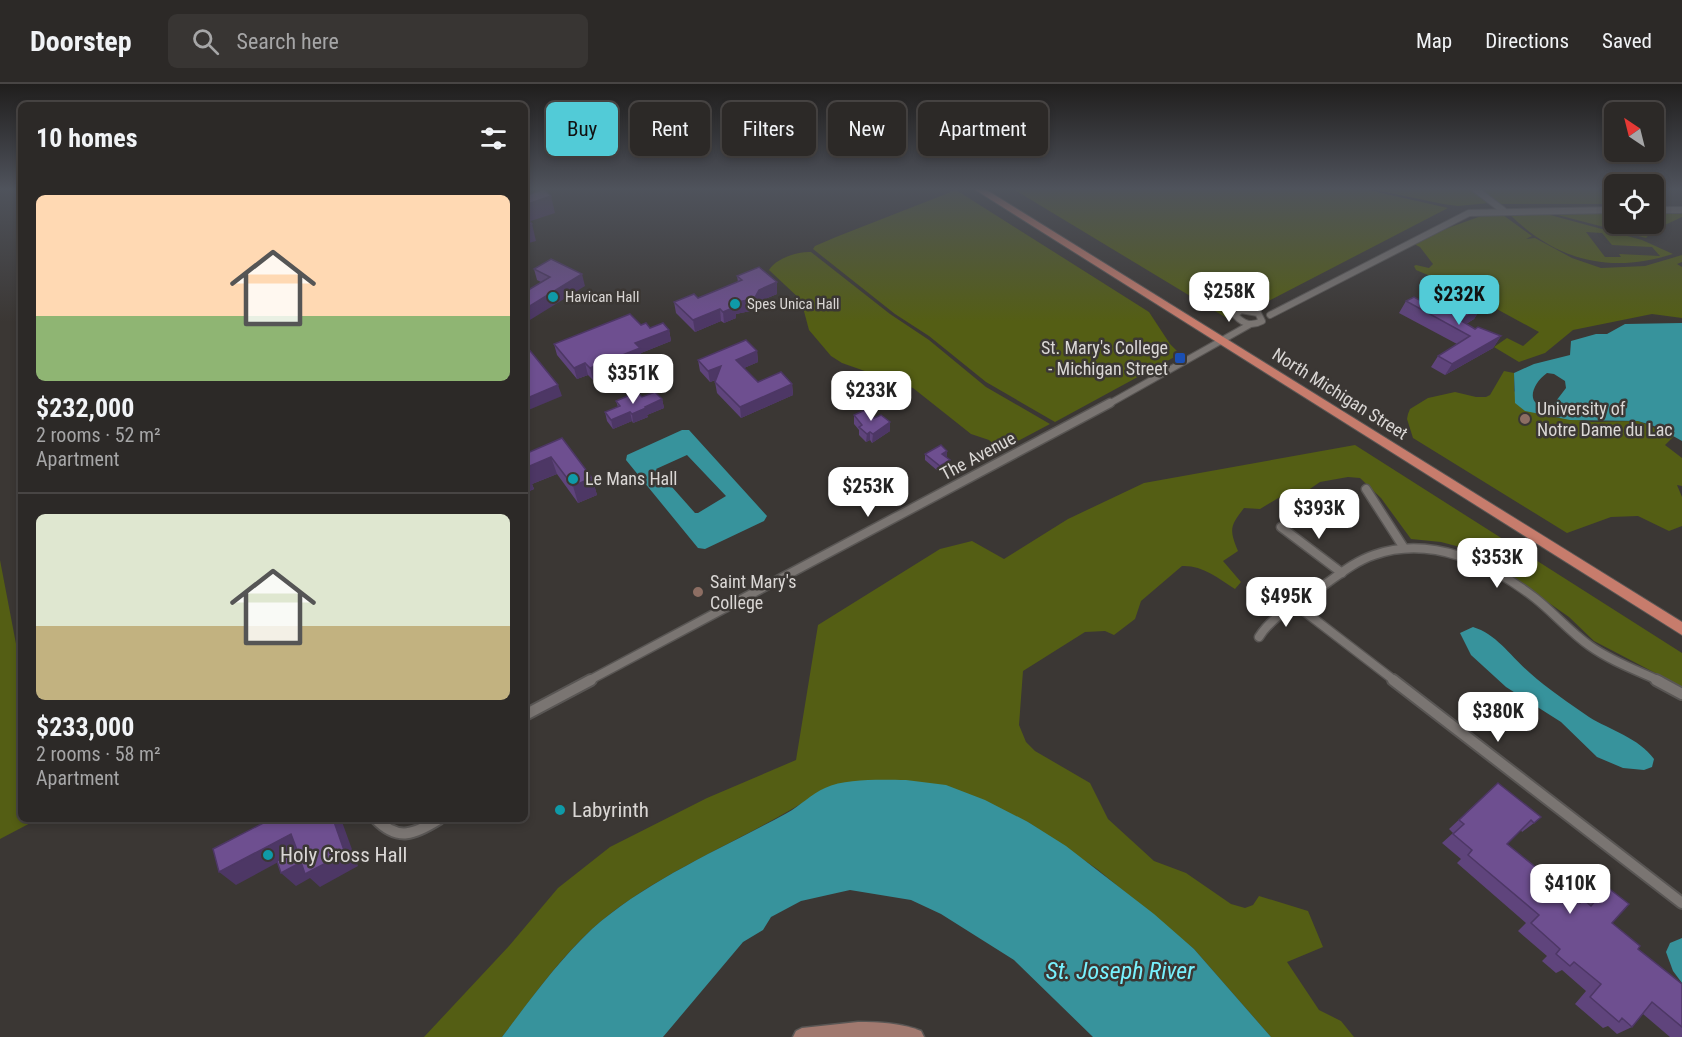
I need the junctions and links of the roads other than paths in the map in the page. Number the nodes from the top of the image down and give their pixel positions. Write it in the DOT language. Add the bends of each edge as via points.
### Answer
graph roads {
  1 [pos="1050,233"];
  2 [pos="1428,233"];
  3 [pos="1262,318"];
  4 [pos="1249,325"];
  5 [pos="1222,341"];
  6 [pos="1366,489"];
  7 [pos="1281,527"];
  8 [pos="1404,548"];
  9 [pos="1342,573"];
  10 [pos="1296,605"];
  11 [pos="1682,629"];
  12 [pos="1259,637"];
  13 [pos="1682,694"];
  14 [pos="528,713"];
  15 [pos="378,822"];
  16 [pos="433,822"];
  17 [pos="1682,903"];
  18 [pos="802,1037"];
  19 [pos="915,1037"];
  1 -- 5 [label="main road, North Michigan Street"];
  2 -- 3 [label="street, The Avenue"];
  3 -- 4 [label="street, The Avenue"];
  3 -- 4 [label="street" via="1250,310 1236,313 1238,320"];
  4 -- 5 [label="street, The Avenue"];
  5 -- 11 [label="main road, North Michigan Street"];
  5 -- 14 [label="street, The Avenue"];
  6 -- 8 [label="street"];
  7 -- 9 [label="street"];
  8 -- 9 [label="street" via="1373,555"];
  8 -- 13 [label="street" via="1442,551 1486,566 1534,597 1610,658"];
  9 -- 10 [label="street"];
  10 -- 12 [label="street" via="1267,626"];
  10 -- 17 [label="street"];
  15 -- 16 [label="street" via="396,835 410,834"];
  18 -- 19 [label="street" via="848,1029"];
}
